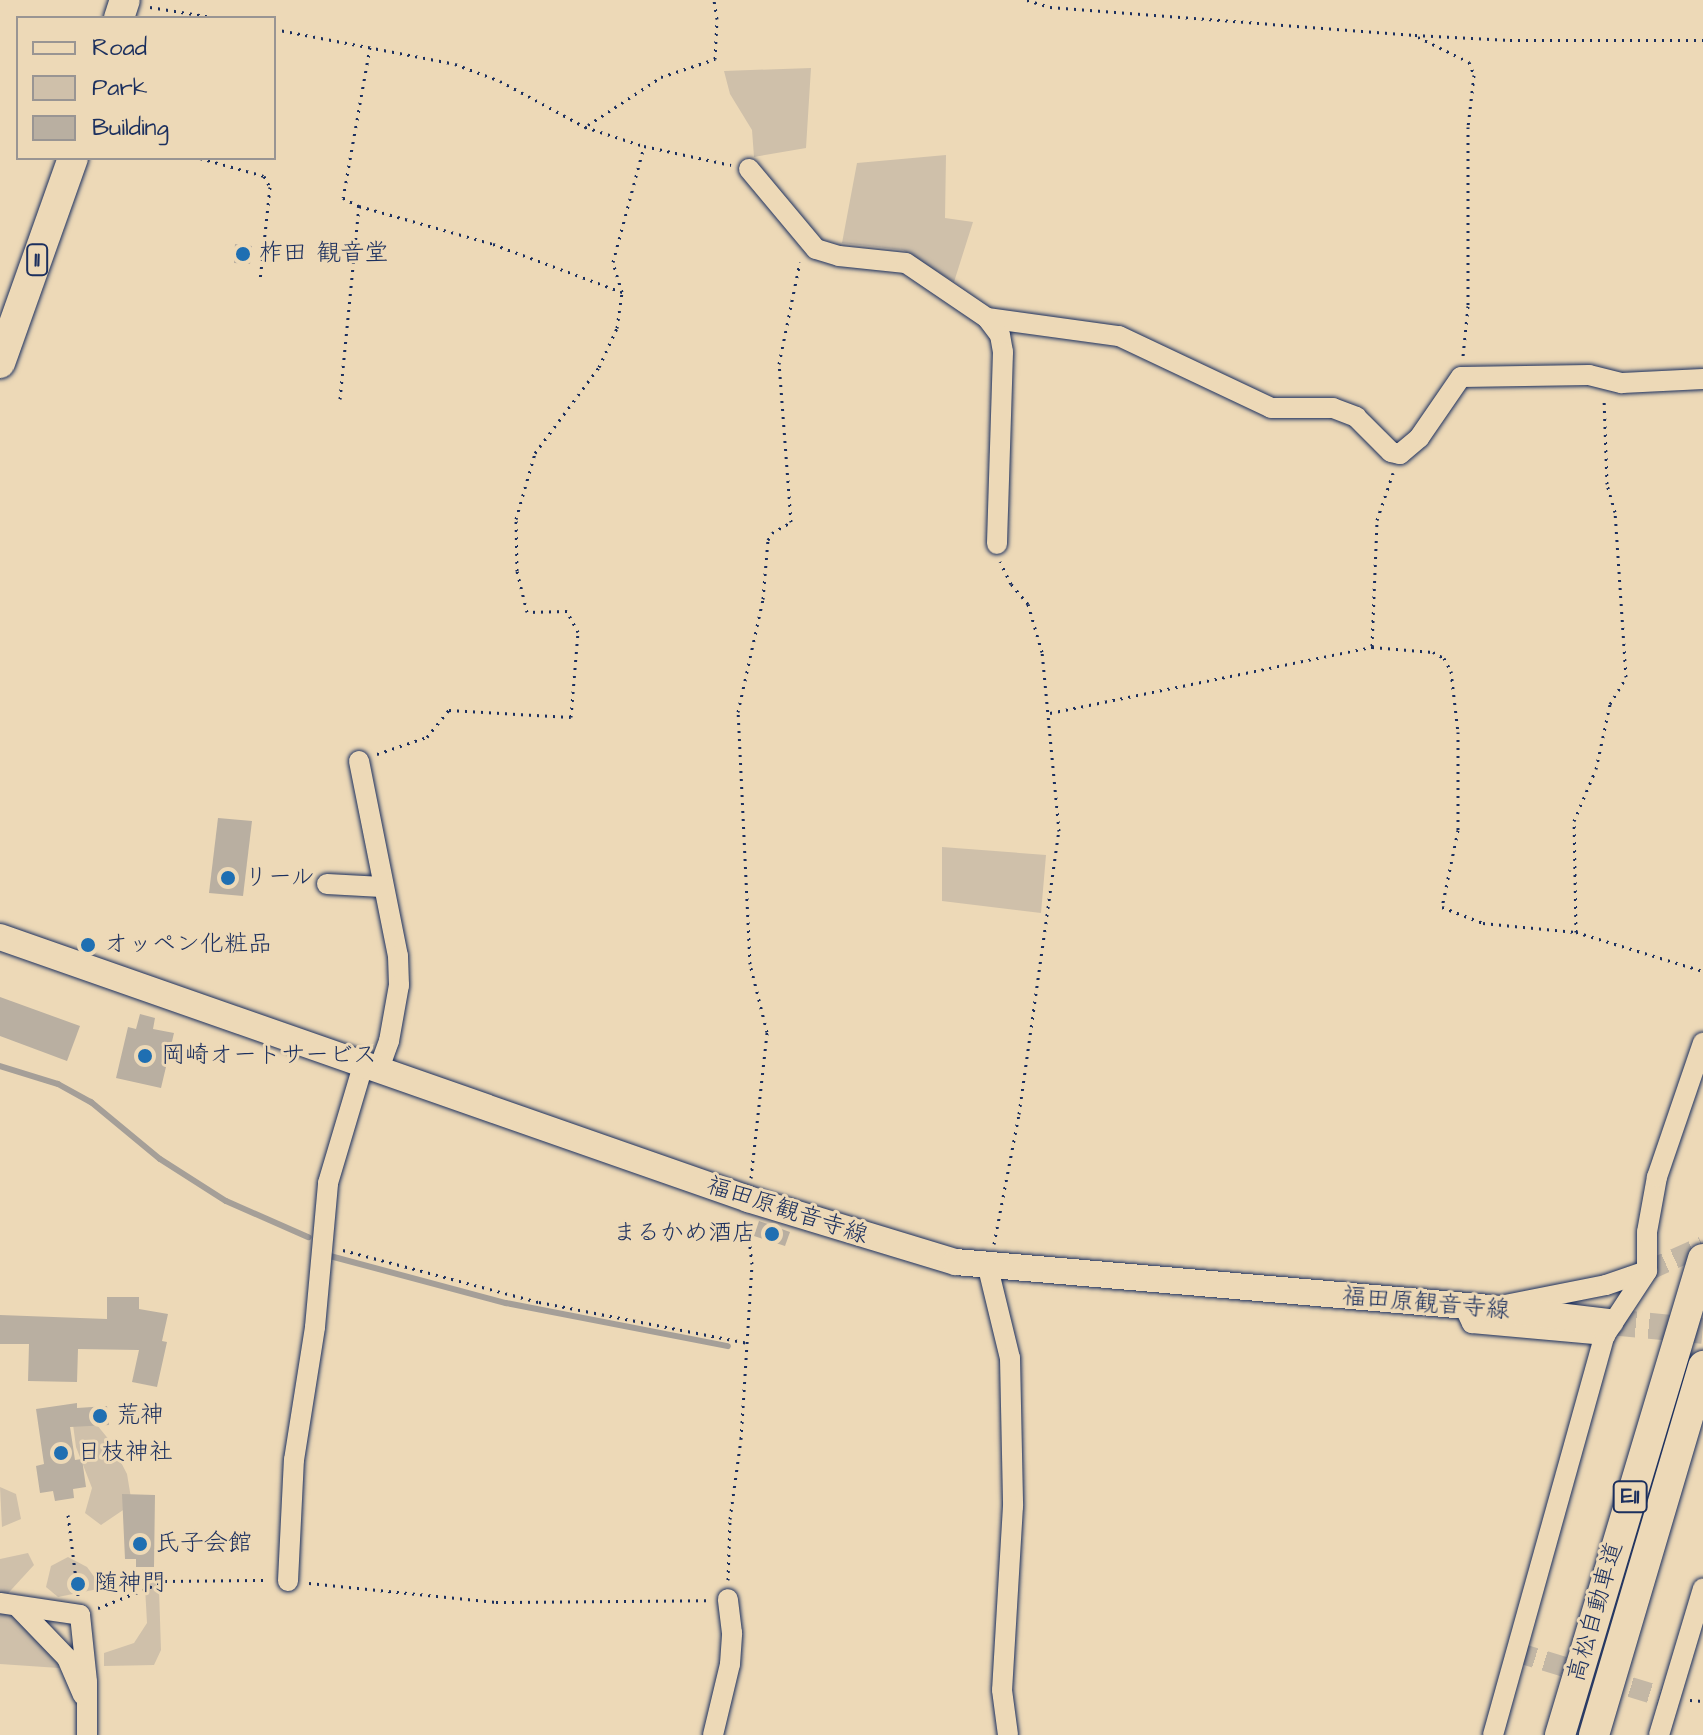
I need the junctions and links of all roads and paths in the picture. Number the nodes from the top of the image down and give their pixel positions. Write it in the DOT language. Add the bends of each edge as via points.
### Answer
graph roads {
  1 [pos="714,0"];
  2 [pos="1027,0"];
  3 [pos="122,7"];
  4 [pos="188,12"];
  5 [pos="187,16"];
  6 [pos="208,16"];
  7 [pos="276,29"];
  8 [pos="1415,35"];
  9 [pos="1703,40"];
  10 [pos="370,47"];
  11 [pos="585,127"];
  12 [pos="644,146"];
  13 [pos="72,160"];
  14 [pos="207,160"];
  15 [pos="749,169"];
  16 [pos="359,206"];
  17 [pos="806,239"];
  18 [pos="260,281"];
  19 [pos="622,292"];
  20 [pos="987,318"];
  21 [pos="0,363"];
  22 [pos="1461,377"];
  23 [pos="1703,379"];
  24 [pos="1603,380"];
  25 [pos="340,399"];
  26 [pos="1400,454"];
  27 [pos="997,544"];
  28 [pos="1372,647"];
  29 [pos="1050,713"];
  30 [pos="359,761"];
  31 [pos="327,884"];
  32 [pos="382,887"];
  33 [pos="1576,932"];
  34 [pos="0,937"];
  35 [pos="1703,971"];
  36 [pos="1703,1043"];
  37 [pos="372,1065"];
  38 [pos="748,1199"];
  39 [pos="321,1243"];
  40 [pos="1703,1259"];
  41 [pos="988,1268"];
  42 [pos="1647,1271"];
  43 [pos="1477,1307"];
  44 [pos="1608,1328"];
  45 [pos="748,1343"];
  46 [pos="1703,1366"];
  47 [pos="68,1515"];
  48 [pos="288,1581"];
  49 [pos="1703,1588"];
  50 [pos="728,1599"];
  51 [pos="8,1604"];
  52 [pos="80,1615"];
  53 [pos="87,1704"];
  54 [pos="87,1735"];
  55 [pos="713,1735"];
  56 [pos="1008,1735"];
  57 [pos="1493,1735"];
  58 [pos="1560,1735"];
  59 [pos="1594,1735"];
  60 [pos="1659,1735"];
  1 -- 11 [label="path" via="715,59 661,77"];
  2 -- 8 [label="path" via="1050,7"];
  3 -- 4 [label="path"];
  4 -- 5 [label="path"];
  4 -- 6 [label="path"];
  7 -- 10 [label="path"];
  8 -- 9 [label="path"];
  8 -- 22 [label="path" via="1469,62 1474,75"];
  10 -- 11 [label="path" via="455,64 500,81"];
  10 -- 16 [label="path" via="343,198"];
  11 -- 12 [label="path"];
  12 -- 15 [label="path"];
  12 -- 19 [label="path" via="613,262"];
  13 -- 21 [label="highway, 11"];
  14 -- 18 [label="path" via="264,176 270,187"];
  15 -- 17 [label="street"];
  16 -- 19 [label="path" via="493,244"];
  16 -- 25 [label="path"];
  17 -- 20 [label="street" via="816,249 839,256 906,263"];
  17 -- 38 [label="path" via="779,364 791,522 768,540 763,599 738,712 750,964 767,1032"];
  19 -- 30 [label="path" via="617,328 599,367 535,453 516,519 517,571 527,612 567,611 578,632 571,717 449,710 427,737"];
  20 -- 26 [label="street" via="1119,336 1271,408 1333,408 1356,417 1391,452"];
  20 -- 27 [label="street" via="1000,335 1003,352"];
  22 -- 24 [label="street" via="1589,375"];
  22 -- 26 [label="street" via="1419,438"];
  23 -- 24 [label="street"];
  24 -- 33 [label="path" via="1607,484 1615,512 1626,677 1610,704 1596,769 1574,821"];
  26 -- 28 [label="path" via="1377,520"];
  27 -- 29 [label="path" via="1000,564 1035,622"];
  28 -- 29 [label="path"];
  28 -- 33 [label="path" via="1433,652 1451,671 1458,732 1458,830 1442,907 1483,923"];
  29 -- 41 [label="path" via="1059,831 1054,877 1011,1166"];
  30 -- 32 [label="street"];
  31 -- 32 [label="street"];
  32 -- 37 [label="street" via="399,985 389,1041"];
  33 -- 35 [label="path"];
  34 -- 37 [label="main road, 福田原観音寺線"];
  36 -- 42 [label="street" via="1657,1177 1647,1232"];
  37 -- 38 [label="main road, 福田原観音寺線"];
  37 -- 39 [label="street" via="328,1183"];
  38 -- 41 [label="main road, 福田原観音寺線" via="889,1245"];
  38 -- 45 [label="path"];
  39 -- 45 [label="path" via="509,1295"];
  39 -- 48 [label="street" via="315,1327 294,1460"];
  40 -- 58 [label="highway, 高松自動車道 / E11"];
  41 -- 43 [label="main road, 福田原観音寺線"];
  41 -- 56 [label="street" via="1010,1358 1013,1506 1002,1690"];
  42 -- 43 [label="street" via="1606,1285"];
  42 -- 44 [label="street"];
  43 -- 44 [label="main road, 福田原観音寺線"];
  44 -- 57 [label="street"];
  45 -- 50 [label="path" via="730,1519"];
  46 -- 59 [label="highway, 高松自動車道 / E11"];
  47 -- 52 [label="path"];
  48 -- 50 [label="path" via="496,1602"];
  48 -- 52 [label="path" via="165,1581"];
  49 -- 60 [label="street"];
  50 -- 55 [label="street" via="730,1664"];
  51 -- 52 [label="street"];
  51 -- 53 [label="street" via="67,1658"];
  52 -- 53 [label="street"];
  53 -- 54 [label="street"];
}
